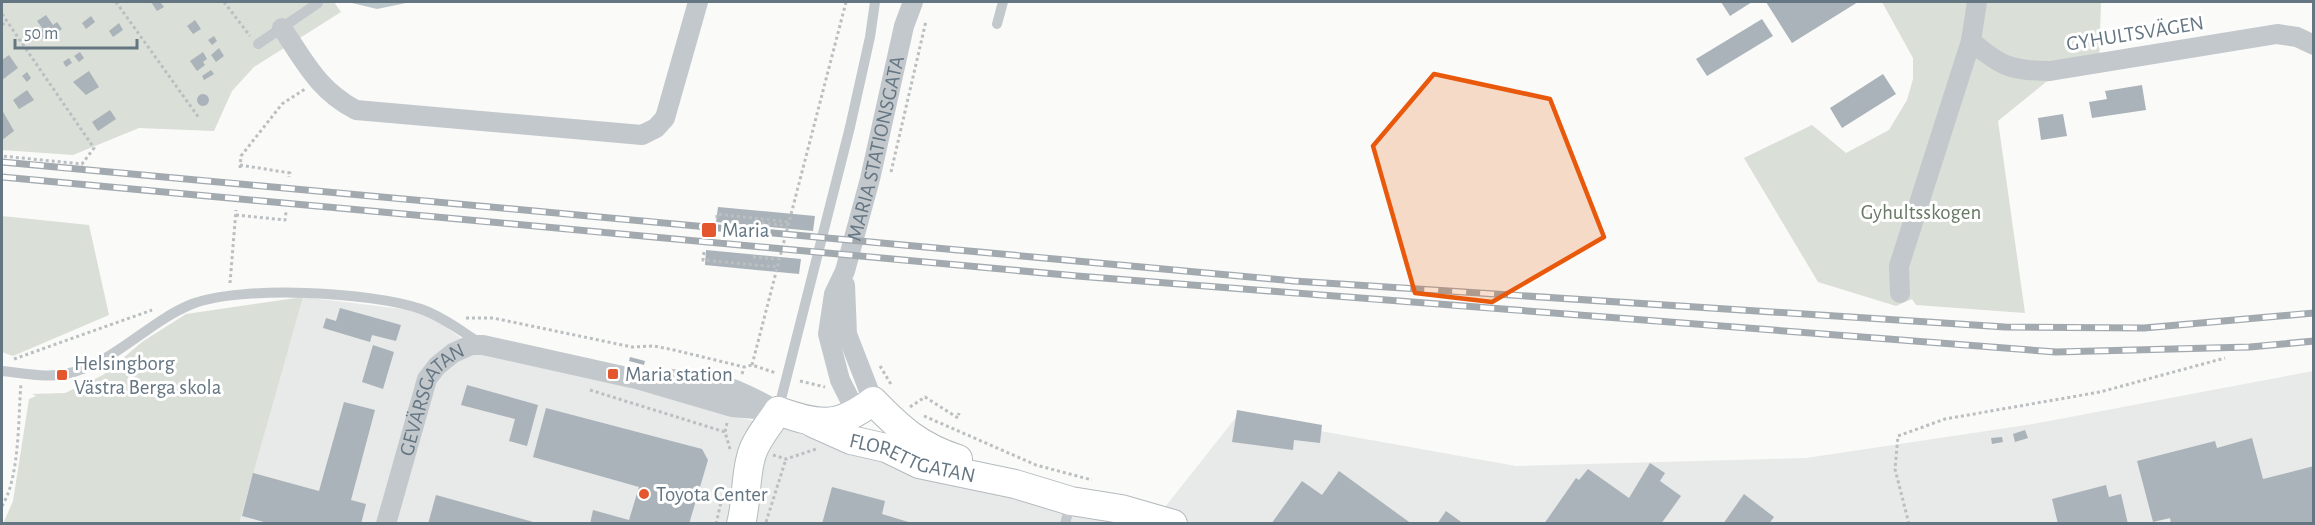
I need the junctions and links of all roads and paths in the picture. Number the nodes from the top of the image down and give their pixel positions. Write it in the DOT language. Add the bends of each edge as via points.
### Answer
graph roads {
  1 [pos="116,2"];
  2 [pos="224,2"];
  3 [pos="698,2"];
  4 [pos="846,2"];
  5 [pos="875,2"];
  6 [pos="904,2"];
  7 [pos="1003,2"];
  8 [pos="1977,2"];
  9 [pos="318,3"];
  10 [pos="921,7"];
  11 [pos="2,14"];
  12 [pos="7,21"];
  13 [pos="997,24"];
  14 [pos="2,25"];
  15 [pos="904,26"];
  16 [pos="282,28"];
  17 [pos="1971,41"];
  18 [pos="258,44"];
  19 [pos="2313,45"];
  20 [pos="317,82"];
  21 [pos="200,118"];
  22 [pos="2,156"];
  23 [pos="289,177"];
  24 [pos="890,177"];
  25 [pos="286,212"];
  26 [pos="717,218"];
  27 [pos="756,222"];
  28 [pos="788,224"];
  29 [pos="704,252"];
  30 [pos="753,256"];
  31 [pos="779,259"];
  32 [pos="777,267"];
  33 [pos="845,271"];
  34 [pos="229,290"];
  35 [pos="1900,293"];
  36 [pos="448,321"];
  37 [pos="483,345"];
  38 [pos="2226,358"];
  39 [pos="744,367"];
  40 [pos="2,370"];
  41 [pos="860,371"];
  42 [pos="22,373"];
  43 [pos="787,377"];
  44 [pos="840,380"];
  45 [pos="590,390"];
  46 [pos="904,401"];
  47 [pos="875,404"];
  48 [pos="778,411"];
  49 [pos="959,413"];
  50 [pos="813,423"];
  51 [pos="899,429"];
  52 [pos="724,432"];
  53 [pos="786,459"];
  54 [pos="1097,482"];
  55 [pos="2,506"];
  56 [pos="1071,509"];
  57 [pos="751,518"];
  58 [pos="386,524"];
  59 [pos="1121,524"];
  60 [pos="1173,524"];
  61 [pos="1909,524"];
  1 -- 21 [label="path"];
  2 -- 18 [label="path"];
  3 -- 20 [label="street" via="665,118 642,135 356,110 335,99"];
  4 -- 28 [label="path"];
  5 -- 43 [label="lane" via="853,117"];
  6 -- 15 [label="street, MARIA STATIONSGATA"];
  7 -- 13 [label="lane"];
  8 -- 17 [label="street"];
  9 -- 16 [label="lane"];
  10 -- 15 [label="street, MARIA STATIONSGATA"];
  10 -- 24 [label="path"];
  11 -- 12 [label="path"];
  12 -- 14 [label="path"];
  12 -- 22 [label="path" via="94,148 82,164"];
  15 -- 33 [label="street, MARIA STATIONSGATA"];
  16 -- 18 [label="lane"];
  16 -- 20 [label="street"];
  17 -- 19 [label="street, GYHULTSVÄGEN" via="1995,62 2027,71 2277,34"];
  17 -- 35 [label="street" via="1899,266"];
  20 -- 23 [label="path" via="282,104 241,156 240,167 290,173"];
  25 -- 34 [label="path" via="285,220 236,213"];
  26 -- 28 [label="path" via="717,214"];
  27 -- 28 [label="path"];
  28 -- 31 [label="path"];
  29 -- 32 [label="path" via="703,260"];
  30 -- 31 [label="path"];
  31 -- 32 [label="path"];
  32 -- 43 [label="path" via="752,365"];
  33 -- 41 [label="street, MARIA STATIONSGATA" via="847,334"];
  33 -- 44 [label="street, MARIA STATIONSGATA" via="834,294 828,334"];
  36 -- 37 [label="lane"];
  36 -- 39 [label="path" via="493,318 610,344 674,350"];
  36 -- 42 [label="lane" via="412,306 319,293 228,298 192,304 134,337 110,356 80,370 62,375"];
  37 -- 48 [label="street, GEVÄRSGATAN" via="636,379 712,382 737,388"];
  37 -- 58 [label="street, GEVÄRSGATAN" via="471,345 453,353 427,379"];
  38 -- 61 [label="path" via="2100,392 1945,419 1898,436 1895,469"];
  40 -- 42 [label="lane"];
  41 -- 47 [label="street, MARIA STATIONSGATA"];
  41 -- 47 [label="path" via="878,362"];
  42 -- 55 [label="path" via="12,474"];
  43 -- 44 [label="path" via="827,387"];
  43 -- 48 [label="lane"];
  44 -- 47 [label="street, MARIA STATIONSGATA"];
  45 -- 52 [label="path"];
  46 -- 51 [label="path"];
  47 -- 50 [label="street, GEVÄRSGATAN" via="830,423"];
  47 -- 51 [label="street, MARIA STATIONSGATA"];
  48 -- 50 [label="street, GEVÄRSGATAN"];
  48 -- 57 [label="street" via="771,454"];
  49 -- 51 [label="path" via="957,418 925,397"];
  50 -- 51 [label="street, FLORETTGATAN" via="850,440"];
  51 -- 54 [label="path" via="917,413 1036,465"];
  51 -- 56 [label="street, FLORETTGATAN" via="936,452"];
  53 -- 57 [label="path"];
  56 -- 59 [label="street, FLORETTGATAN"];
  56 -- 60 [label="street, FLORETTGATAN" via="1121,509"];
}
